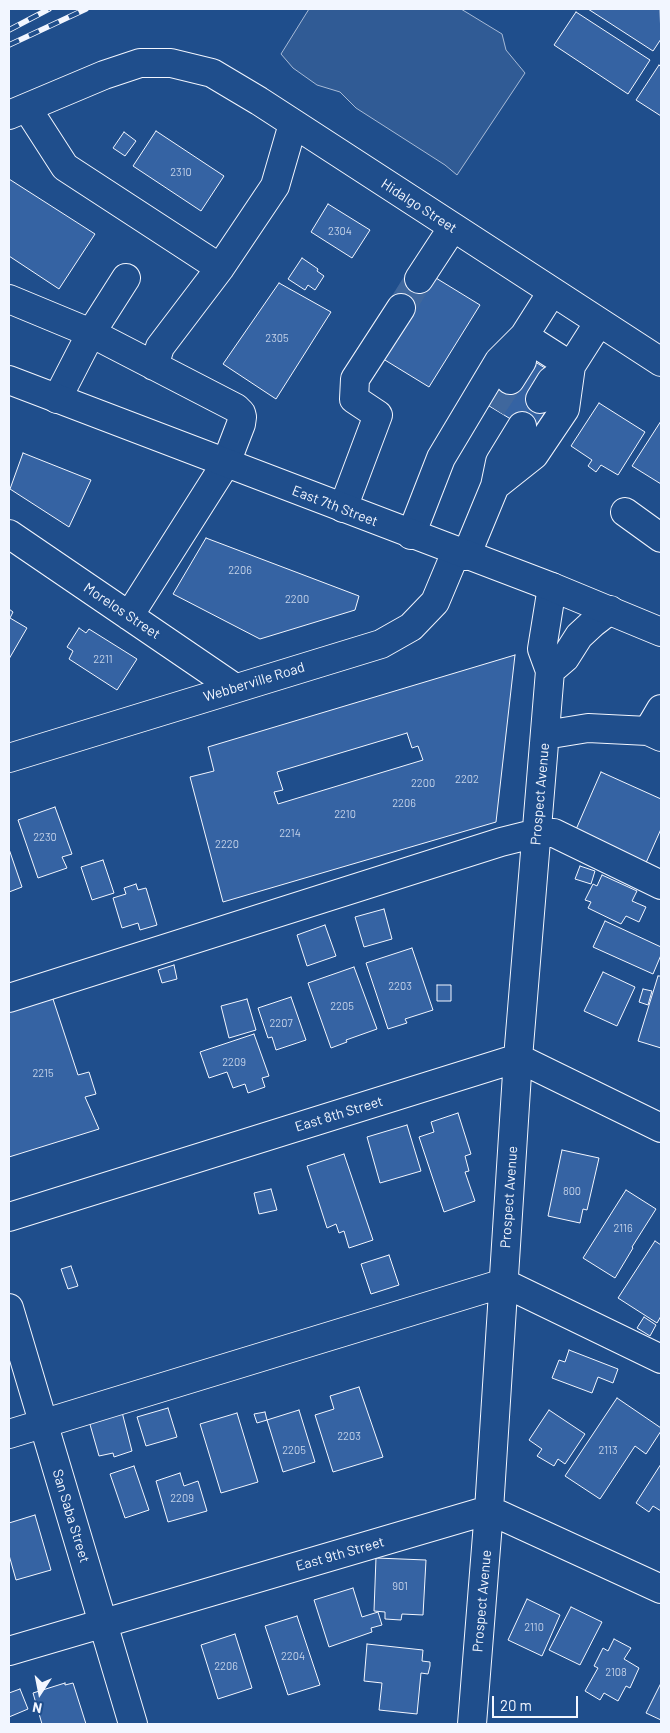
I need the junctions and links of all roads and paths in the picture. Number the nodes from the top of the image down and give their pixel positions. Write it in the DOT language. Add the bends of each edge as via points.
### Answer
graph roads {
  1 [pos="18,112"];
  2 [pos="293,124"];
  3 [pos="453,227"];
  4 [pos="220,268"];
  5 [pos="126,278"];
  6 [pos="419,279"];
  7 [pos="552,292"];
  8 [pos="9,299"];
  9 [pos="401,308"];
  10 [pos="599,322"];
  11 [pos="91,334"];
  12 [pos="524,336"];
  13 [pos="661,362"];
  14 [pos="154,366"];
  15 [pos="571,366"];
  16 [pos="9,380"];
  17 [pos="510,380"];
  18 [pos="56,399"];
  19 [pos="540,399"];
  20 [pos="492,408"];
  21 [pos="522,426"];
  22 [pos="441,458"];
  23 [pos="226,464"];
  24 [pos="495,486"];
  25 [pos="343,508"];
  26 [pos="625,512"];
  27 [pos="9,534"];
  28 [pos="411,535"];
  29 [pos="661,538"];
  30 [pos="461,554"];
  31 [pos="552,587"];
  32 [pos="610,610"];
  33 [pos="129,616"];
  34 [pos="661,632"];
  35 [pos="550,671"];
  36 [pos="235,688"];
  37 [pos="657,726"];
  38 [pos="545,735"];
  39 [pos="9,758"];
  40 [pos="537,833"];
  41 [pos="661,885"];
  42 [pos="9,998"];
  43 [pos="518,1058"];
  44 [pos="661,1128"];
  45 [pos="9,1217"];
  46 [pos="504,1283"];
  47 [pos="9,1308"];
  48 [pos="661,1359"];
  49 [pos="43,1423"];
  50 [pos="9,1434"];
  51 [pos="489,1510"];
  52 [pos="661,1589"];
  53 [pos="103,1624"];
  54 [pos="9,1651"];
  55 [pos="133,1724"];
  56 [pos="472,1724"];
  1 -- 2 [label="street, Hidalgo Street" via="140,63 171,63 212,73"];
  1 -- 4 [label="street" via="65,167"];
  2 -- 3 [label="street, Hidalgo Street"];
  2 -- 4 [label="street" via="275,186"];
  3 -- 6 [label="street"];
  3 -- 7 [label="street, Hidalgo Street"];
  4 -- 14 [label="street" via="160,347"];
  5 -- 11 [label="street"];
  7 -- 10 [label="street, Hidalgo Street"];
  7 -- 12 [label="street"];
  8 -- 11 [label="street"];
  9 -- 25 [label="street" via="355,379 354,399 378,415"];
  10 -- 13 [label="street, Hidalgo Street"];
  10 -- 15 [label="street"];
  11 -- 14 [label="street"];
  11 -- 18 [label="street"];
  12 -- 15 [label="street"];
  12 -- 17 [label="street" via="522,361"];
  12 -- 22 [label="street" via="499,361"];
  14 -- 23 [label="street" via="242,413"];
  15 -- 19 [label="street" via="551,381"];
  15 -- 24 [label="street" via="565,409 534,455"];
  16 -- 18 [label="street, East 7th Street"];
  18 -- 23 [label="street, East 7th Street"];
  20 -- 22 [label="street" via="466,451"];
  21 -- 24 [label="street, Webberville Road" via="500,462"];
  22 -- 28 [label="street"];
  23 -- 25 [label="street, East 7th Street"];
  23 -- 33 [label="street"];
  24 -- 30 [label="street, Webberville Road"];
  25 -- 28 [label="street, East 7th Street"];
  26 -- 29 [label="street"];
  27 -- 33 [label="street, Morelos Street"];
  28 -- 30 [label="street, East 7th Street"];
  30 -- 31 [label="street, East 7th Street"];
  30 -- 36 [label="street, Webberville Road" via="435,602 411,628 381,644"];
  31 -- 32 [label="street, East 7th Street"];
  31 -- 35 [label="street, Prospect Avenue" via="542,649"];
  32 -- 34 [label="street, East 7th Street"];
  32 -- 35 [label="street" via="579,636 565,658"];
  33 -- 36 [label="street, Morelos Street"];
  35 -- 38 [label="street, Prospect Avenue"];
  36 -- 39 [label="street, Webberville Road"];
  37 -- 38 [label="street" via="588,728"];
  38 -- 40 [label="street, Prospect Avenue"];
  40 -- 41 [label="street" via="554,833"];
  40 -- 42 [label="street"];
  40 -- 43 [label="street, Prospect Avenue"];
  43 -- 44 [label="street"];
  43 -- 45 [label="street, East 8th Street"];
  43 -- 46 [label="street, Prospect Avenue"];
  46 -- 48 [label="street"];
  46 -- 49 [label="street"];
  46 -- 51 [label="street, Prospect Avenue"];
  47 -- 49 [label="street, San Saba Street"];
  49 -- 50 [label="street"];
  49 -- 53 [label="street, San Saba Street"];
  51 -- 52 [label="street"];
  51 -- 53 [label="street, East 9th Street"];
  51 -- 56 [label="street, Prospect Avenue"];
  53 -- 54 [label="street, East 9th Street"];
  53 -- 55 [label="street, San Saba Street"];
}
